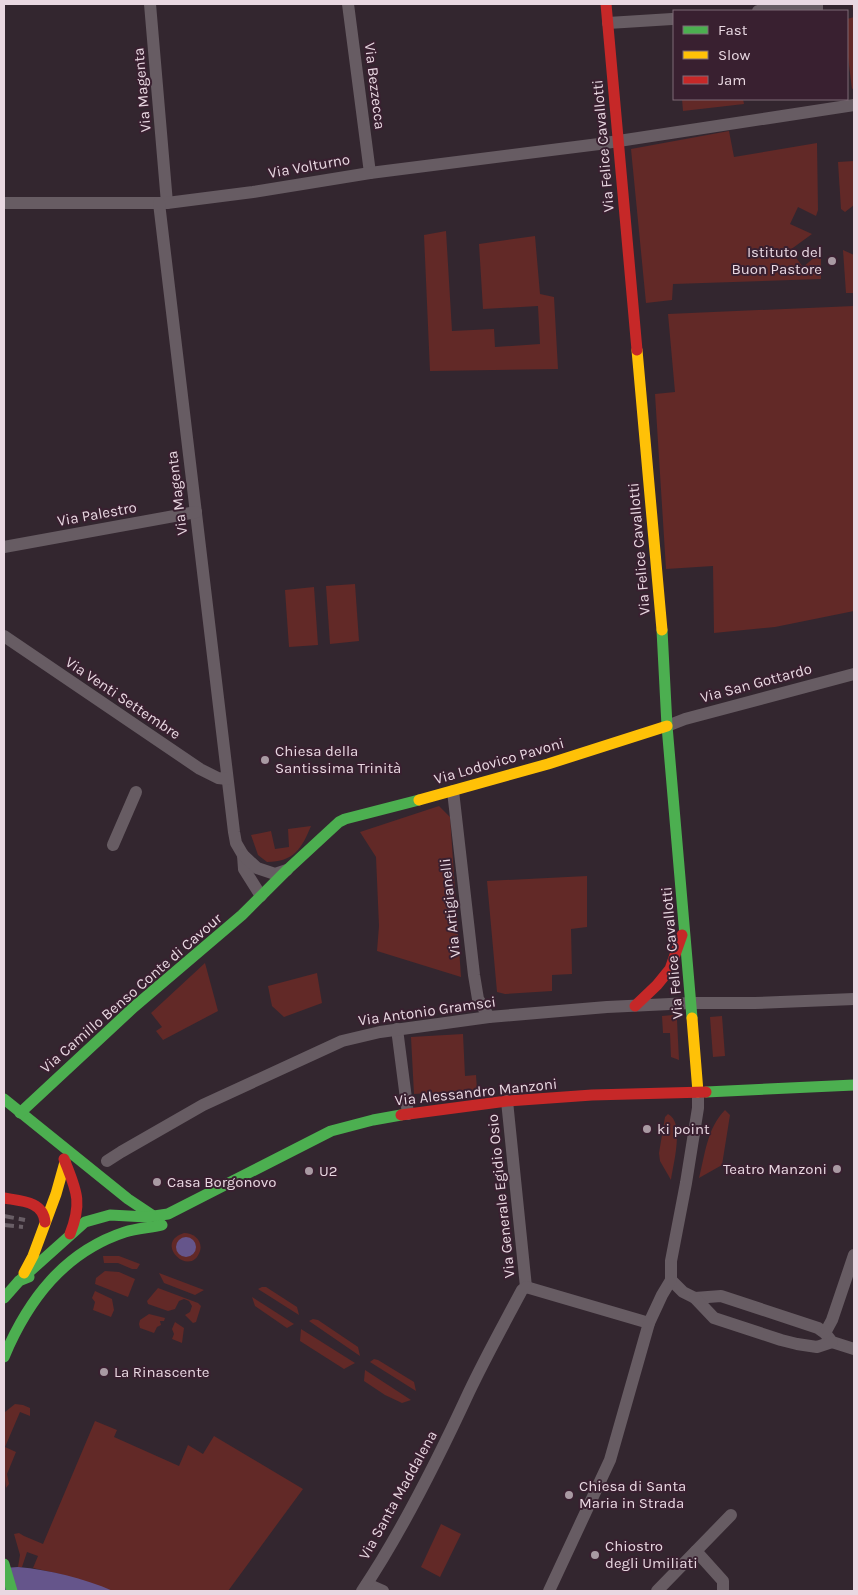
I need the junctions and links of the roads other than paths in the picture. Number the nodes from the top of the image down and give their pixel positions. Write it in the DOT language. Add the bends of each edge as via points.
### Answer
graph roads {
  1 [pos="150,4"];
  2 [pos="348,4"];
  3 [pos="606,4"];
  4 [pos="768,10"];
  5 [pos="818,10"];
  6 [pos="672,20"];
  7 [pos="608,23"];
  8 [pos="830,103"];
  9 [pos="854,105"];
  10 [pos="618,142"];
  11 [pos="370,172"];
  12 [pos="4,203"];
  13 [pos="163,203"];
  14 [pos="196,512"];
  15 [pos="4,547"];
  16 [pos="4,636"];
  17 [pos="854,674"];
  18 [pos="667,726"];
  19 [pos="228,779"];
  20 [pos="453,791"];
  21 [pos="136,792"];
  22 [pos="339,822"];
  23 [pos="114,845"];
  24 [pos="243,855"];
  25 [pos="287,870"];
  26 [pos="262,896"];
  27 [pos="684,929"];
  28 [pos="854,999"];
  29 [pos="691,1002"];
  30 [pos="635,1006"];
  31 [pos="489,1017"];
  32 [pos="397,1029"];
  33 [pos="854,1085"];
  34 [pos="698,1092"];
  35 [pos="4,1099"];
  36 [pos="507,1101"];
  37 [pos="20,1113"];
  38 [pos="408,1114"];
  39 [pos="59,1144"];
  40 [pos="64,1162"];
  41 [pos="107,1162"];
  42 [pos="97,1174"];
  43 [pos="4,1198"];
  44 [pos="183,1206"];
  45 [pos="123,1215"];
  46 [pos="158,1216"];
  47 [pos="46,1222"];
  48 [pos="70,1234"];
  49 [pos="113,1236"];
  50 [pos="59,1246"];
  51 [pos="854,1255"];
  52 [pos="77,1258"];
  53 [pos="47,1269"];
  54 [pos="672,1280"];
  55 [pos="19,1281"];
  56 [pos="526,1287"];
  57 [pos="40,1292"];
  58 [pos="4,1298"];
  59 [pos="695,1298"];
  60 [pos="649,1323"];
  61 [pos="829,1338"];
  62 [pos="854,1349"];
  63 [pos="4,1357"];
  64 [pos="731,1515"];
  65 [pos="696,1551"];
  66 [pos="4,1566"];
  67 [pos="365,1588"];
  68 [pos="12,1591"];
  69 [pos="383,1591"];
  70 [pos="549,1591"];
  71 [pos="657,1591"];
  72 [pos="723,1591"];
  1 -- 13 [label="street, Via Magenta"];
  2 -- 11 [label="street, Via Bezzecca"];
  3 -- 7 [label="street, Via Felice Cavallotti"];
  4 -- 5 [label="street" via="817,5"];
  6 -- 7 [label="street"];
  7 -- 10 [label="street, Via Felice Cavallotti"];
  8 -- 9 [label="street, Via Volturno"];
  8 -- 10 [label="street, Via Volturno"];
  10 -- 11 [label="street, Via Volturno"];
  10 -- 18 [label="street, Via Felice Cavallotti" via="662,632"];
  11 -- 13 [label="street, Via Volturno"];
  12 -- 13 [label="street, Via Volturno"];
  13 -- 14 [label="street, Via Magenta"];
  14 -- 15 [label="street, Via Palestro"];
  14 -- 19 [label="street, Via Magenta"];
  16 -- 19 [label="street, Via Venti Settembre" via="200,769"];
  17 -- 18 [label="street, Via San Gottardo"];
  18 -- 20 [label="street, Via Lodovico Pavoni"];
  18 -- 27 [label="street, Via Felice Cavallotti"];
  19 -- 24 [label="street, Via Magenta" via="236,843"];
  20 -- 22 [label="street, Via Lodovico Pavoni"];
  20 -- 31 [label="street, Via Artigianelli" via="474,975 478,999"];
  21 -- 23 [label="street"];
  22 -- 25 [label="street, Via Camillo Benso Conte di Cavour"];
  24 -- 25 [label="street" via="257,868 275,874"];
  24 -- 26 [label="street, Via Magenta" via="244,869"];
  25 -- 26 [label="street, Via Camillo Benso Conte di Cavour"];
  26 -- 37 [label="street, Via Camillo Benso Conte di Cavour" via="134,1007"];
  27 -- 29 [label="street, Via Felice Cavallotti"];
  27 -- 30 [label="street" via="670,969"];
  28 -- 29 [label="street, Via Antonio Gramsci"];
  29 -- 30 [label="street, Via Antonio Gramsci"];
  29 -- 34 [label="street, Via Felice Cavallotti"];
  30 -- 31 [label="street, Via Antonio Gramsci"];
  31 -- 32 [label="street, Via Antonio Gramsci"];
  32 -- 38 [label="street"];
  32 -- 41 [label="street, Via Antonio Gramsci" via="342,1041 203,1105"];
  33 -- 34 [label="street, Via Alessandro Manzoni"];
  34 -- 36 [label="street, Via Alessandro Manzoni"];
  34 -- 54 [label="street" via="698,1108 671,1261"];
  35 -- 37 [label="street"];
  36 -- 38 [label="street, Via Alessandro Manzoni"];
  36 -- 56 [label="street, Via Generale Egidio Osio"];
  37 -- 39 [label="street"];
  38 -- 44 [label="street, Via Alessandro Manzoni" via="331,1131"];
  39 -- 40 [label="street"];
  39 -- 42 [label="street"];
  40 -- 47 [label="street" via="61,1182"];
  40 -- 48 [label="street" via="78,1196 79,1210"];
  42 -- 45 [label="street" via="112,1188"];
  42 -- 46 [label="street" via="137,1207"];
  43 -- 47 [label="street" via="40,1208"];
  44 -- 46 [label="street, Via Alessandro Manzoni"];
  44 -- 49 [label="street" via="168,1222"];
  45 -- 46 [label="street, Via Alessandro Manzoni"];
  45 -- 48 [label="street, Via Alessandro Manzoni" via="93,1218"];
  45 -- 49 [label="street" via="120,1229"];
  47 -- 55 [label="street"];
  48 -- 50 [label="street"];
  49 -- 52 [label="street"];
  50 -- 53 [label="street"];
  50 -- 55 [label="street"];
  51 -- 61 [label="street"];
  52 -- 53 [label="street"];
  52 -- 57 [label="street"];
  53 -- 55 [label="street"];
  53 -- 57 [label="street"];
  54 -- 59 [label="street"];
  54 -- 60 [label="street"];
  55 -- 58 [label="street"];
  56 -- 60 [label="street"];
  56 -- 67 [label="street, Via Santa Maddalena" via="475,1379 439,1455"];
  57 -- 63 [label="street" via="14,1333"];
  59 -- 61 [label="street" via="720,1296 818,1328"];
  59 -- 61 [label="street" via="714,1318 781,1340 817,1347"];
  60 -- 70 [label="street" via="610,1460"];
  61 -- 62 [label="street"];
  64 -- 65 [label="street"];
  65 -- 71 [label="street"];
  65 -- 72 [label="street" via="723,1581"];
  66 -- 68 [label="street"];
  67 -- 69 [label="street"];
}
